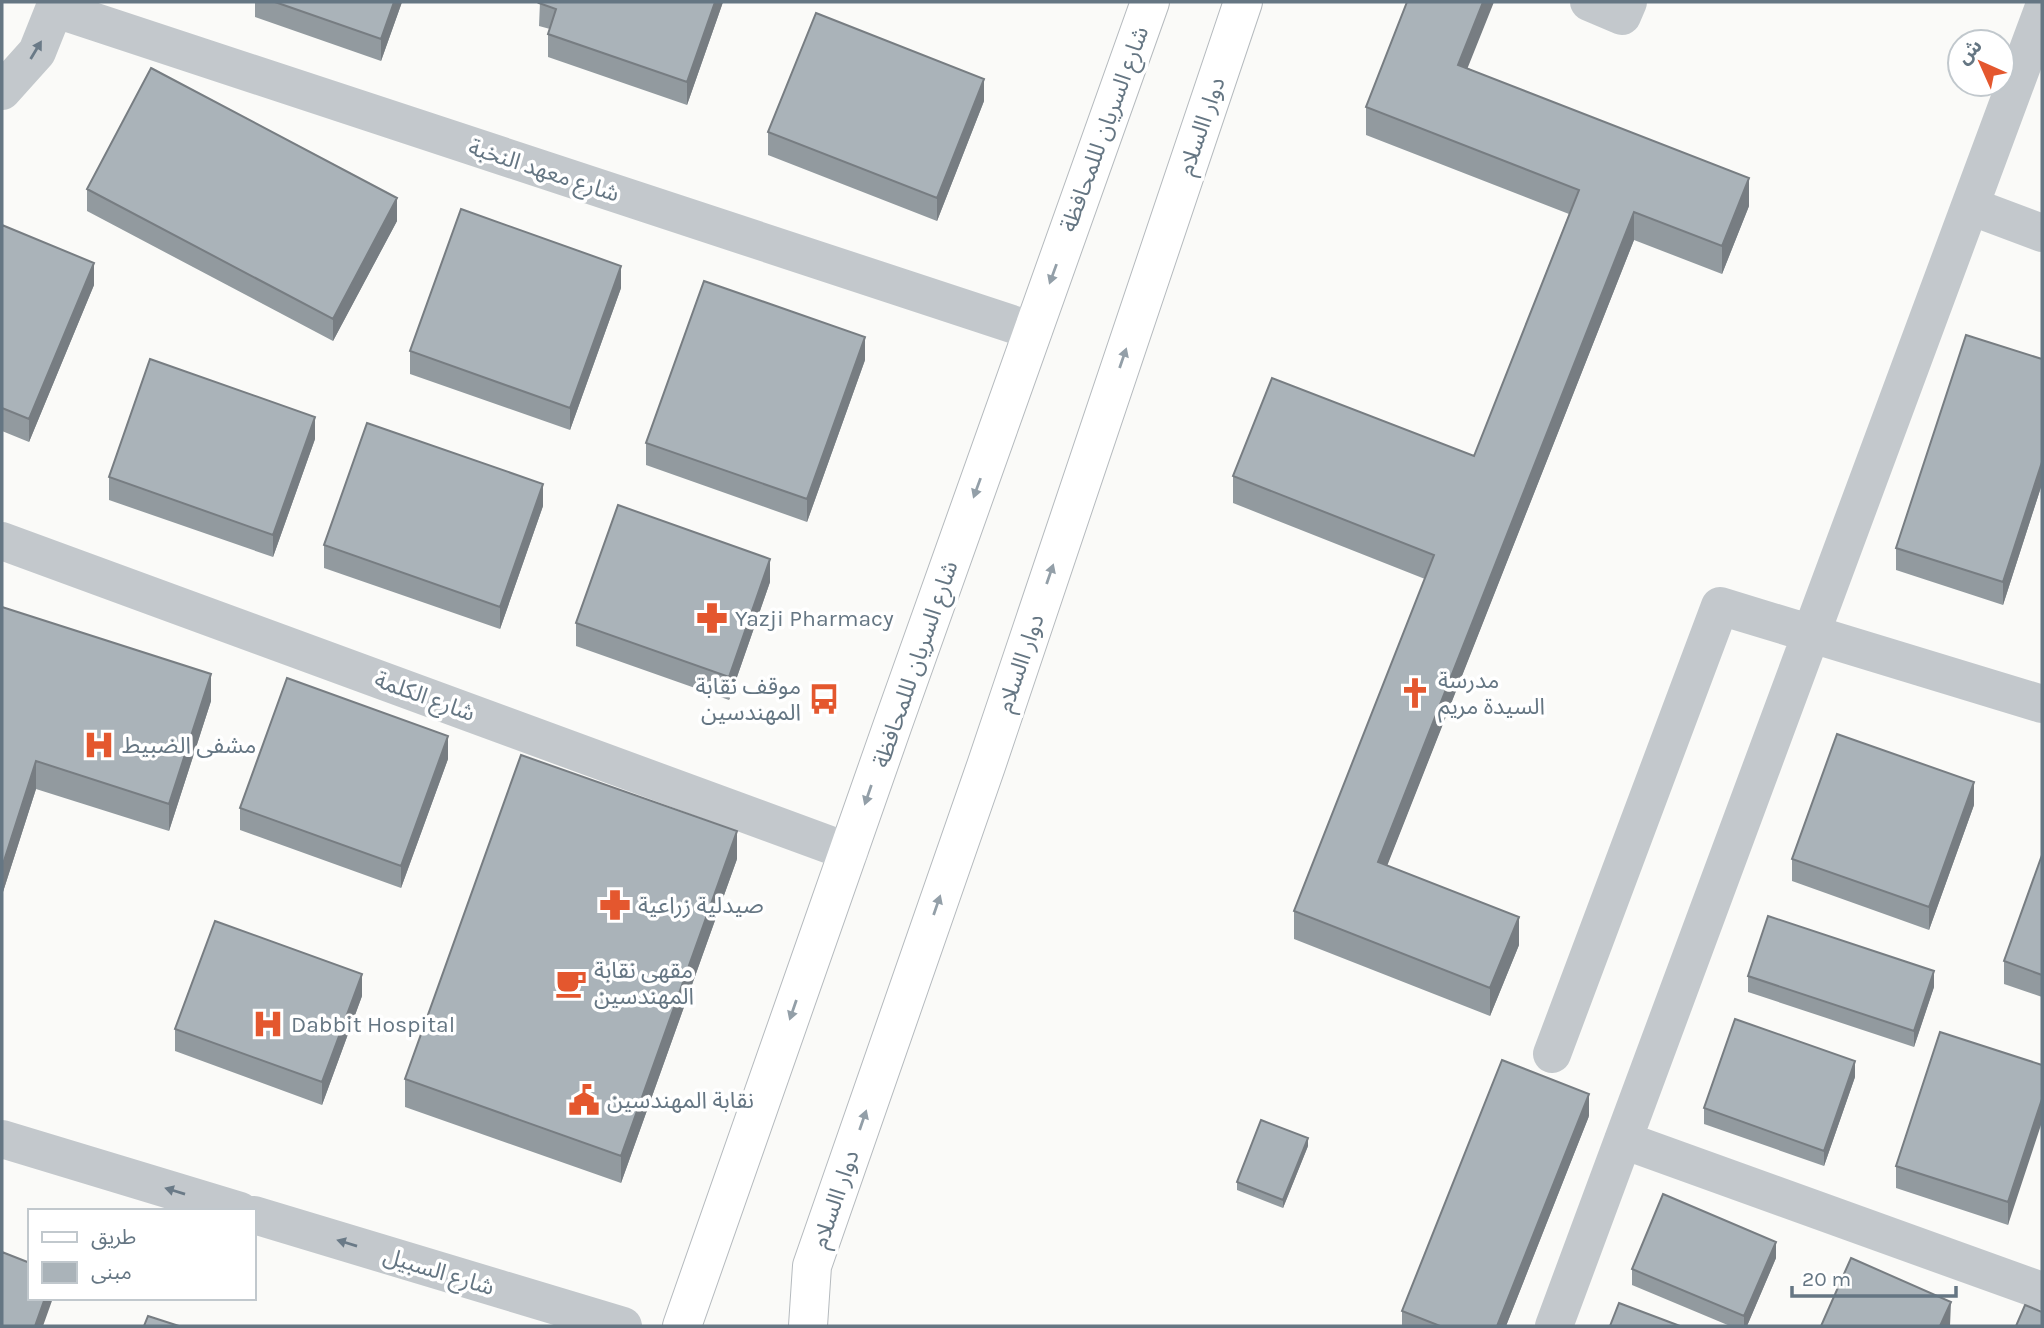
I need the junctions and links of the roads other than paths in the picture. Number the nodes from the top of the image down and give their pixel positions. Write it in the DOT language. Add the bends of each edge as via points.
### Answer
graph roads {
  1 [pos="1150,2"];
  2 [pos="1243,2"];
  3 [pos="1589,2"];
  4 [pos="1628,2"];
  5 [pos="56,5"];
  6 [pos="2042,12"];
  7 [pos="2,91"];
  8 [pos="1970,205"];
  9 [pos="2042,233"];
  10 [pos="1033,331"];
  11 [pos="2,541"];
  12 [pos="1811,635"];
  13 [pos="2042,704"];
  14 [pos="849,852"];
  15 [pos="1552,1054"];
  16 [pos="2,1139"];
  17 [pos="1623,1140"];
  18 [pos="233,1209"];
  19 [pos="256,1216"];
  20 [pos="2042,1291"];
  21 [pos="533,1299"];
  22 [pos="562,1326"];
  23 [pos="623,1326"];
  24 [pos="682,1326"];
  25 [pos="808,1326"];
  26 [pos="1554,1326"];
  1 -- 10 [label="main road, شارع السريان لللمحافظة, one-way"];
  25 -- 2 [label="main road, دوار االسلام, one-way" via="811,1266"];
  3 -- 4 [label="street" via="1622,16"];
  7 -- 5 [label="street, one-way" via="37,52"];
  5 -- 10 [label="street, شارع معهد النخبة"];
  6 -- 8 [label="street"];
  8 -- 9 [label="street"];
  8 -- 12 [label="street"];
  10 -- 14 [label="main road, شارع السريان لللمحافظة, one-way"];
  11 -- 14 [label="street, شارع الكلمة"];
  12 -- 13 [label="street"];
  12 -- 15 [label="street" via="1720,606"];
  12 -- 17 [label="street"];
  14 -- 24 [label="main road, شارع السريان لللمحافظة, one-way"];
  18 -- 16 [label="street, one-way"];
  17 -- 20 [label="street"];
  17 -- 26 [label="street"];
  21 -- 19 [label="street, شارع السبيل, one-way"];
  21 -- 22 [label="street"];
  21 -- 23 [label="street, شارع السبيل"];
}
